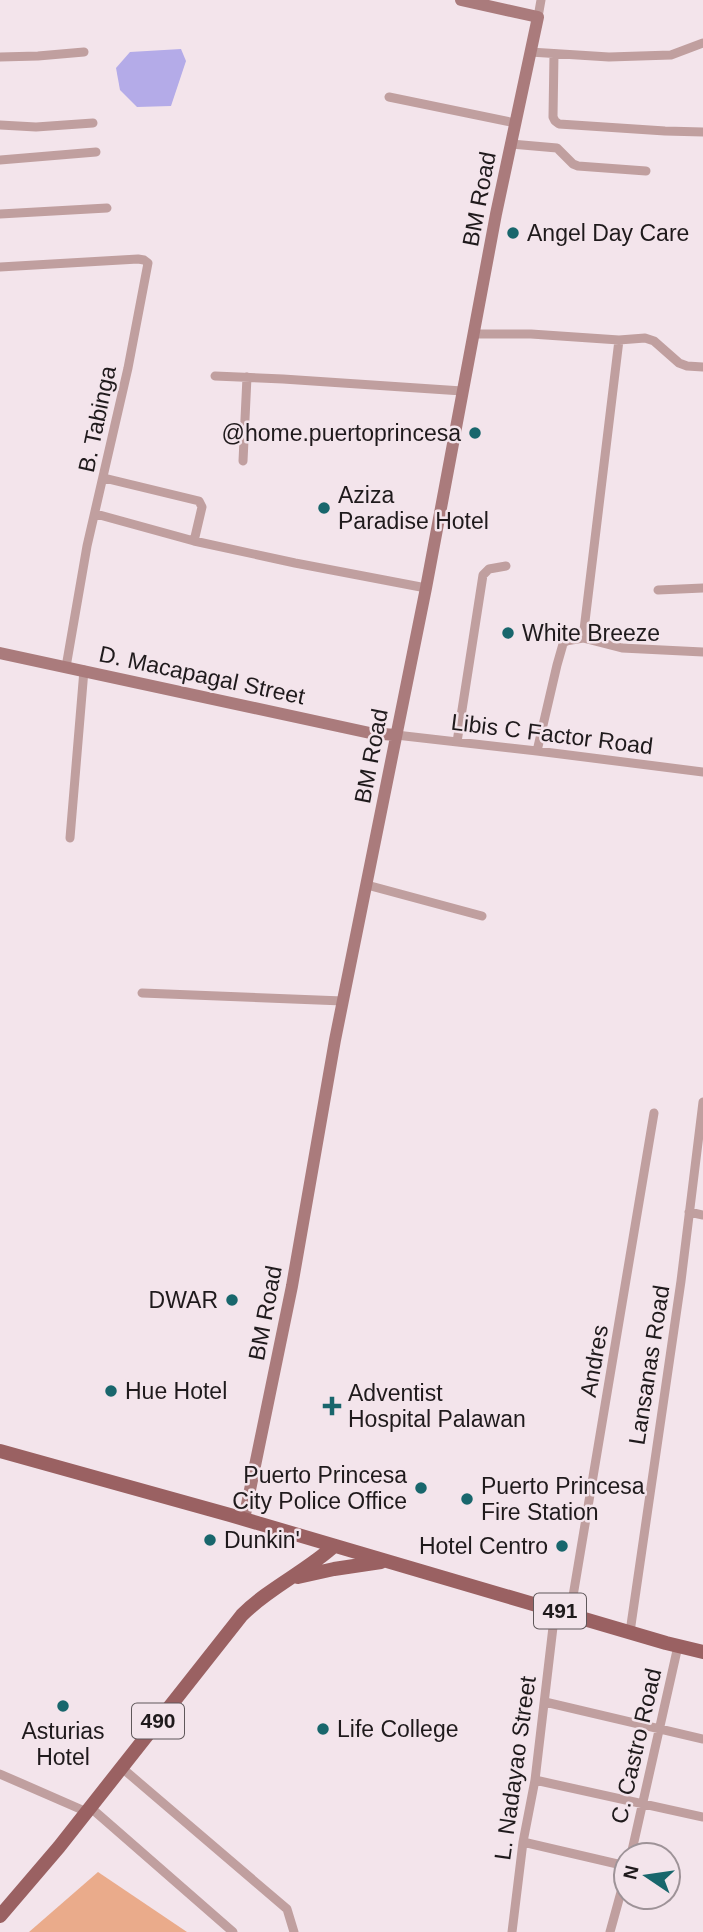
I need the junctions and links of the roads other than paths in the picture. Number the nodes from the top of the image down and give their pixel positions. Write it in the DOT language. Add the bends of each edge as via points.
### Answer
graph roads {
  1 [pos="461,0"];
  2 [pos="541,0"];
  3 [pos="537,17"];
  4 [pos="703,43"];
  5 [pos="84,52"];
  6 [pos="530,52"];
  7 [pos="554,54"];
  8 [pos="0,57"];
  9 [pos="389,97"];
  10 [pos="93,123"];
  11 [pos="514,123"];
  12 [pos="0,125"];
  13 [pos="703,132"];
  14 [pos="511,144"];
  15 [pos="96,152"];
  16 [pos="0,160"];
  17 [pos="646,172"];
  18 [pos="107,208"];
  19 [pos="0,214"];
  20 [pos="0,267"];
  21 [pos="474,334"];
  22 [pos="618,340"];
  23 [pos="703,367"];
  24 [pos="215,376"];
  25 [pos="247,377"];
  26 [pos="462,391"];
  27 [pos="243,461"];
  28 [pos="104,478"];
  29 [pos="96,514"];
  30 [pos="194,541"];
  31 [pos="506,566"];
  32 [pos="426,588"];
  33 [pos="703,588"];
  34 [pos="658,590"];
  35 [pos="583,638"];
  36 [pos="703,652"];
  37 [pos="0,653"];
  38 [pos="65,667"];
  39 [pos="84,670"];
  40 [pos="396,735"];
  41 [pos="457,742"];
  42 [pos="537,751"];
  43 [pos="703,772"];
  44 [pos="70,838"];
  45 [pos="367,885"];
  46 [pos="482,916"];
  47 [pos="142,993"];
  48 [pos="343,1001"];
  49 [pos="703,1102"];
  50 [pos="654,1113"];
  51 [pos="690,1212"];
  52 [pos="703,1215"];
  53 [pos="0,1451"];
  54 [pos="244,1519"];
  55 [pos="334,1546"];
  56 [pos="386,1562"];
  57 [pos="289,1579"];
  58 [pos="562,1612"];
  59 [pos="630,1632"];
  60 [pos="678,1646"];
  61 [pos="703,1652"];
  62 [pos="545,1702"];
  63 [pos="660,1729"];
  64 [pos="703,1739"];
  65 [pos="122,1768"];
  66 [pos="0,1774"];
  67 [pos="535,1780"];
  68 [pos="643,1803"];
  69 [pos="89,1810"];
  70 [pos="703,1817"];
  71 [pos="634,1841"];
  72 [pos="523,1842"];
  73 [pos="612,1863"];
  74 [pos="616,1911"];
  75 [pos="0,1916"];
  76 [pos="233,1932"];
  77 [pos="294,1932"];
  78 [pos="512,1932"];
  79 [pos="610,1932"];
  1 -- 3 [label="street"];
  2 -- 3 [label="street, BM Road"];
  3 -- 6 [label="street, BM Road"];
  4 -- 7 [label="street" via="671,55"];
  5 -- 8 [label="street"];
  6 -- 7 [label="street"];
  6 -- 11 [label="street, BM Road"];
  7 -- 13 [label="street" via="553,117 559,124"];
  9 -- 11 [label="street"];
  10 -- 12 [label="street"];
  11 -- 14 [label="street, BM Road"];
  14 -- 17 [label="street" via="557,148 578,166"];
  14 -- 21 [label="street, BM Road"];
  15 -- 16 [label="street"];
  18 -- 19 [label="street"];
  20 -- 28 [label="street, B. Tabinga" via="138,259 148,263"];
  21 -- 22 [label="street"];
  21 -- 26 [label="street, BM Road"];
  22 -- 23 [label="street" via="651,339 679,363"];
  22 -- 35 [label="street"];
  24 -- 25 [label="street"];
  25 -- 26 [label="street"];
  25 -- 27 [label="street"];
  26 -- 32 [label="street, BM Road"];
  28 -- 29 [label="street, B. Tabinga"];
  28 -- 30 [label="street" via="199,501 202,507"];
  29 -- 30 [label="street"];
  29 -- 38 [label="street, B. Tabinga"];
  30 -- 32 [label="street"];
  31 -- 41 [label="street" via="489,569 484,575"];
  32 -- 40 [label="street, BM Road"];
  33 -- 34 [label="street"];
  35 -- 36 [label="street" via="622,648"];
  35 -- 42 [label="street" via="563,644"];
  37 -- 38 [label="street, D. Macapagal Street"];
  38 -- 39 [label="street, D. Macapagal Street"];
  39 -- 40 [label="street, D. Macapagal Street"];
  39 -- 44 [label="street"];
  40 -- 41 [label="street, Libis C Factor Road"];
  40 -- 45 [label="street, BM Road"];
  41 -- 42 [label="street, Libis C Factor Road"];
  42 -- 43 [label="street, Libis C Factor Road"];
  45 -- 46 [label="street"];
  45 -- 48 [label="street, BM Road"];
  47 -- 48 [label="street"];
  48 -- 54 [label="street, BM Road"];
  49 -- 51 [label="street, Lansanas Road"];
  50 -- 58 [label="street, Andres"];
  51 -- 52 [label="street"];
  51 -- 59 [label="street, Lansanas Road"];
  53 -- 54 [label="main road"];
  54 -- 55 [label="main road"];
  55 -- 56 [label="main road, 491"];
  55 -- 57 [label="main road, 490"];
  56 -- 57 [label="main road"];
  56 -- 58 [label="main road, 491"];
  57 -- 65 [label="main road, 490" via="242,1615"];
  58 -- 59 [label="main road, 491"];
  58 -- 62 [label="street, L. Nadayao Street"];
  59 -- 60 [label="main road, 491"];
  60 -- 61 [label="main road, 491"];
  60 -- 63 [label="street, C. Castro Road"];
  62 -- 63 [label="street"];
  62 -- 67 [label="street, L. Nadayao Street"];
  63 -- 64 [label="street"];
  63 -- 68 [label="street, C. Castro Road"];
  65 -- 69 [label="main road, 490"];
  65 -- 77 [label="street" via="286,1909"];
  66 -- 69 [label="street"];
  67 -- 68 [label="street"];
  67 -- 72 [label="street, L. Nadayao Street"];
  68 -- 70 [label="street"];
  68 -- 71 [label="street, C. Castro Road"];
  69 -- 75 [label="main road, 490"];
  69 -- 76 [label="street"];
  72 -- 73 [label="street"];
  72 -- 78 [label="street, L. Nadayao Street"];
  74 -- 79 [label="street"];
}
